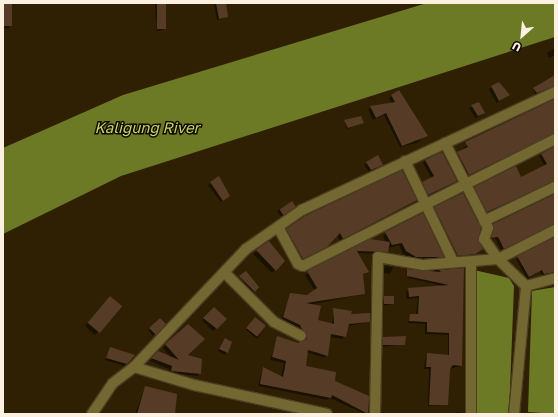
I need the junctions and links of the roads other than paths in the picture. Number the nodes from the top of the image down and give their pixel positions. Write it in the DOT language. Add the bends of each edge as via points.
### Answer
graph roads {
  1 [pos="555,92"];
  2 [pos="555,139"];
  3 [pos="445,143"];
  4 [pos="405,161"];
  5 [pos="464,184"];
  6 [pos="555,187"];
  7 [pos="426,204"];
  8 [pos="484,221"];
  9 [pos="278,227"];
  10 [pos="555,230"];
  11 [pos="498,259"];
  12 [pos="453,261"];
  13 [pos="472,262"];
  14 [pos="225,273"];
  15 [pos="555,278"];
  16 [pos="526,286"];
  17 [pos="301,336"];
  18 [pos="132,368"];
  19 [pos="92,414"];
  20 [pos="327,414"];
  21 [pos="375,414"];
  22 [pos="471,414"];
  23 [pos="514,414"];
  1 -- 3 [label="street"];
  2 -- 5 [label="street"];
  3 -- 4 [label="street"];
  3 -- 5 [label="street"];
  4 -- 7 [label="street"];
  4 -- 9 [label="street" via="338,190"];
  5 -- 7 [label="street"];
  5 -- 8 [label="street"];
  6 -- 8 [label="street"];
  7 -- 9 [label="street" via="303,266 298,264"];
  7 -- 12 [label="street"];
  8 -- 11 [label="street" via="488,231 484,239"];
  9 -- 14 [label="street" via="246,249"];
  10 -- 11 [label="street"];
  11 -- 13 [label="street"];
  11 -- 16 [label="street"];
  12 -- 13 [label="street"];
  12 -- 21 [label="street" via="419,265 377,258"];
  13 -- 22 [label="street"];
  14 -- 17 [label="street" via="274,322"];
  14 -- 18 [label="street"];
  15 -- 16 [label="street"];
  16 -- 23 [label="street"];
  18 -- 19 [label="street" via="113,383"];
  18 -- 20 [label="street" via="194,385"];
}
